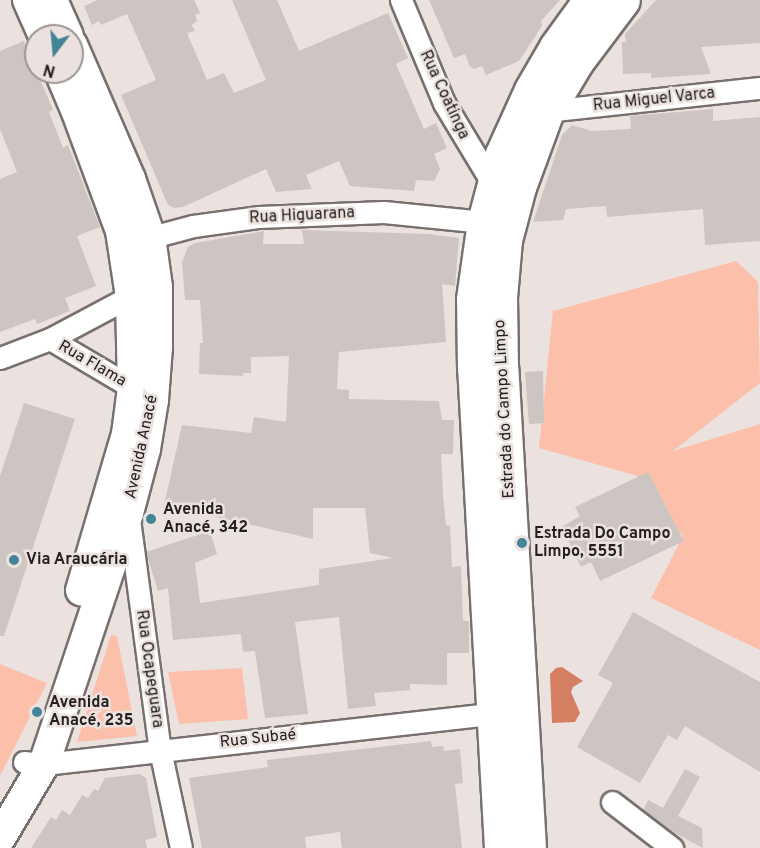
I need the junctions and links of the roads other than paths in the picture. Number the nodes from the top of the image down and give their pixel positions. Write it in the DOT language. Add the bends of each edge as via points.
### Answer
graph roads {
  1 [pos="28,0"];
  2 [pos="52,0"];
  3 [pos="401,0"];
  4 [pos="590,0"];
  5 [pos="623,0"];
  6 [pos="39,24"];
  7 [pos="63,24"];
  8 [pos="84,73"];
  9 [pos="65,84"];
  10 [pos="760,88"];
  11 [pos="547,111"];
  12 [pos="494,186"];
  13 [pos="484,222"];
  14 [pos="136,241"];
  15 [pos="130,296"];
  16 [pos="50,339"];
  17 [pos="0,358"];
  18 [pos="134,388"];
  19 [pos="118,506"];
  20 [pos="492,714"];
  21 [pos="160,750"];
  22 [pos="34,763"];
  23 [pos="612,802"];
  24 [pos="0,810"];
  25 [pos="0,838"];
  26 [pos="181,848"];
  27 [pos="501,848"];
  28 [pos="530,848"];
  29 [pos="672,848"];
  1 -- 6 [label="street"];
  2 -- 7 [label="street"];
  3 -- 12 [label="street, Rua Coatinga" via="444,103"];
  4 -- 12 [label="main road, Estrada do Campo Limpo" via="531,90 502,154"];
  5 -- 11 [label="main road, Estrada do Campo Limpo" via="577,61"];
  8 -- 14 [label="street, Avenida Anacé" via="130,179"];
  9 -- 14 [label="street, Avenida Anacé" via="121,231"];
  10 -- 11 [label="street, Rua Miguel Varca"];
  11 -- 28 [label="main road, Estrada do Campo Limpo" via="505,240 500,297"];
  12 -- 13 [label="main road, Estrada do Campo Limpo"];
  13 -- 14 [label="street, Rua Higuarana" via="384,212 259,217 194,225"];
  13 -- 20 [label="main road, Estrada do Campo Limpo" via="473,299"];
  14 -- 15 [label="street, Avenida Anacé"];
  14 -- 19 [label="street, Avenida Anacé" via="157,287 157,347 145,449"];
  15 -- 16 [label="street, Rua Flama"];
  15 -- 18 [label="street, Avenida Anacé"];
  16 -- 17 [label="street, Rua Flama"];
  16 -- 18 [label="street, Rua Flama"];
  18 -- 19 [label="street, Avenida Anacé"];
  19 -- 21 [label="street, Rua Ocapeguara"];
  19 -- 22 [label="street, Avenida Anacé" via="54,676"];
  20 -- 21 [label="street, Rua Subaé"];
  20 -- 27 [label="main road, Estrada do Campo Limpo"];
  21 -- 22 [label="street, Rua Subaé"];
  21 -- 26 [label="street, Rua Ocapeguara"];
  22 -- 24 [label="street, Avenida Anacé"];
  22 -- 25 [label="street, Avenida Anacé"];
  23 -- 29 [label="street"];
}
